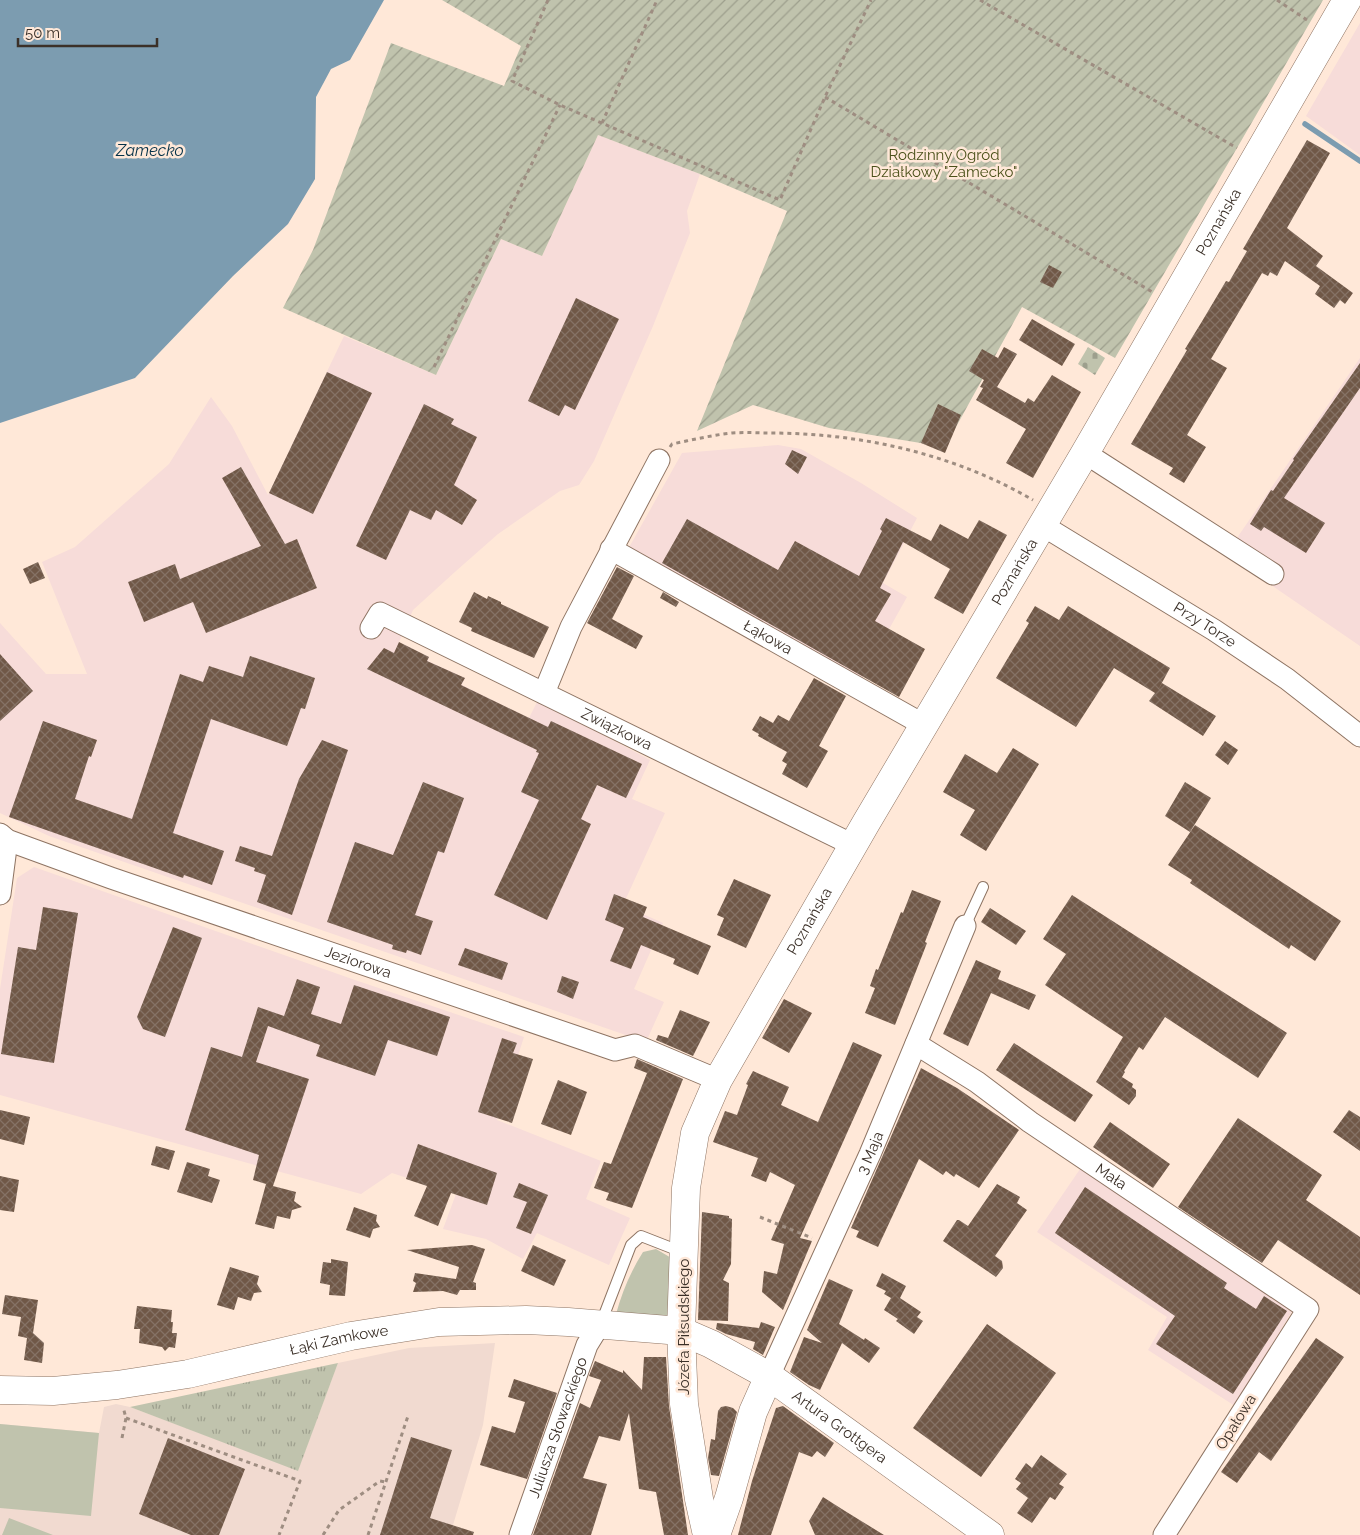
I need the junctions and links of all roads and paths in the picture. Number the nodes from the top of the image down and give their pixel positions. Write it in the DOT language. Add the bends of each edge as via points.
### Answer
graph roads {
  1 [pos="548,0"];
  2 [pos="657,0"];
  3 [pos="871,0"];
  4 [pos="980,0"];
  5 [pos="1277,0"];
  6 [pos="1347,0"];
  7 [pos="1328,33"];
  8 [pos="825,97"];
  9 [pos="560,105"];
  10 [pos="602,123"];
  11 [pos="1255,158"];
  12 [pos="1171,304"];
  13 [pos="434,367"];
  14 [pos="672,444"];
  15 [pos="1085,453"];
  16 [pos="659,460"];
  17 [pos="1046,518"];
  18 [pos="611,549"];
  19 [pos="1273,574"];
  20 [pos="376,620"];
  21 [pos="544,693"];
  22 [pos="924,725"];
  23 [pos="1360,736"];
  24 [pos="4,837"];
  25 [pos="853,845"];
  26 [pos="983,887"];
  27 [pos="0,894"];
  28 [pos="965,926"];
  29 [pos="916,1044"];
  30 [pos="718,1080"];
  31 [pos="692,1147"];
  32 [pos="760,1217"];
  33 [pos="829,1244"];
  34 [pos="684,1253"];
  35 [pos="1308,1309"];
  36 [pos="600,1324"];
  37 [pos="681,1331"];
  38 [pos="769,1376"];
  39 [pos="117,1385"];
  40 [pos="0,1390"];
  41 [pos="408,1416"];
  42 [pos="126,1418"];
  43 [pos="122,1438"];
  44 [pos="386,1482"];
  45 [pos="280,1535"];
  46 [pos="323,1535"];
  47 [pos="368,1535"];
  48 [pos="520,1535"];
  49 [pos="707,1535"];
  50 [pos="716,1535"];
  51 [pos="990,1535"];
  52 [pos="1164,1535"];
  1 -- 9 [label="path" via="512,81"];
  2 -- 10 [label="path"];
  3 -- 8 [label="path"];
  4 -- 11 [label="path"];
  5 -- 7 [label="path"];
  6 -- 7 [label="street, Poznańska"];
  7 -- 11 [label="street, Poznańska"];
  8 -- 10 [label="path" via="780,200"];
  8 -- 12 [label="path"];
  9 -- 10 [label="path"];
  9 -- 13 [label="path"];
  11 -- 12 [label="street, Poznańska"];
  12 -- 15 [label="street, Poznańska"];
  14 -- 17 [label="path" via="733,433 804,433 893,446 952,463 1018,492"];
  15 -- 17 [label="street, Poznańska"];
  15 -- 19 [label="street"];
  16 -- 18 [label="street"];
  17 -- 22 [label="street, Poznańska"];
  17 -- 23 [label="street, Przy Torze" via="1288,679"];
  18 -- 21 [label="street" via="571,627"];
  18 -- 22 [label="street, Łąkowa"];
  20 -- 21 [label="street, Związkowa"];
  21 -- 25 [label="street, Związkowa"];
  22 -- 25 [label="street, Poznańska"];
  24 -- 27 [label="street"];
  24 -- 30 [label="street, Jeziorowa" via="120,881 615,1050 635,1045"];
  25 -- 30 [label="street, Poznańska"];
  26 -- 28 [label="lane"];
  28 -- 29 [label="street, 3 Maja"];
  29 -- 33 [label="street, 3 Maja"];
  29 -- 35 [label="street, Mała" via="977,1082 1030,1122"];
  30 -- 31 [label="street, Poznańska" via="700,1119"];
  31 -- 34 [label="street, Józefa Piłsudskiego" via="686,1188"];
  32 -- 33 [label="path"];
  33 -- 38 [label="street, 3 Maja"];
  34 -- 36 [label="lane" via="641,1236 631,1245"];
  34 -- 37 [label="street, Józefa Piłsudskiego"];
  35 -- 52 [label="street, Opałowa"];
  36 -- 37 [label="street, Łąki Zamkowe"];
  36 -- 39 [label="street, Łąki Zamkowe" via="526,1320 439,1322 351,1336 194,1373"];
  36 -- 48 [label="street, Juliusza Słowackiego" via="587,1345"];
  37 -- 38 [label="street, Artura Grottgera"];
  37 -- 49 [label="street, Józefa Piłsudskiego" via="684,1404"];
  38 -- 50 [label="street" via="753,1412"];
  38 -- 51 [label="street, Artura Grottgera"];
  39 -- 40 [label="street, Łąki Zamkowe" via="53,1391"];
  39 -- 42 [label="path"];
  41 -- 44 [label="path"];
  42 -- 43 [label="path"];
  42 -- 45 [label="path" via="300,1481"];
  44 -- 46 [label="path" via="380,1480 339,1510"];
  44 -- 47 [label="path"];
}
